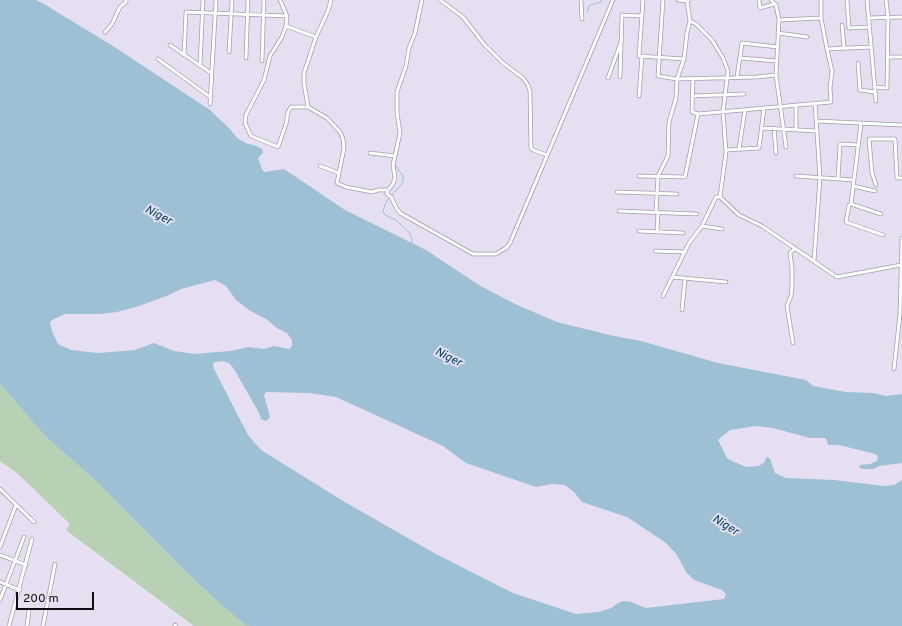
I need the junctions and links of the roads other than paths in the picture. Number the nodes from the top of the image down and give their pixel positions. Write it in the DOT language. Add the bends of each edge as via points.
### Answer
graph roads {
  1 [pos="126,0"];
  2 [pos="203,0"];
  3 [pos="216,0"];
  4 [pos="232,0"];
  5 [pos="248,0"];
  6 [pos="264,0"];
  7 [pos="280,0"];
  8 [pos="331,0"];
  9 [pos="422,0"];
  10 [pos="440,0"];
  11 [pos="581,0"];
  12 [pos="612,0"];
  13 [pos="643,0"];
  14 [pos="663,0"];
  15 [pos="678,0"];
  16 [pos="688,0"];
  17 [pos="759,0"];
  18 [pos="772,0"];
  19 [pos="821,0"];
  20 [pos="847,0"];
  21 [pos="867,0"];
  22 [pos="886,0"];
  23 [pos="774,4"];
  24 [pos="202,12"];
  25 [pos="215,13"];
  26 [pos="231,14"];
  27 [pos="248,14"];
  28 [pos="264,15"];
  29 [pos="287,16"];
  30 [pos="642,16"];
  31 [pos="888,17"];
  32 [pos="902,17"];
  33 [pos="821,18"];
  34 [pos="868,18"];
  35 [pos="582,19"];
  36 [pos="779,20"];
  37 [pos="690,21"];
  38 [pos="842,25"];
  39 [pos="286,26"];
  40 [pos="869,27"];
  41 [pos="105,32"];
  42 [pos="778,32"];
  43 [pos="316,37"];
  44 [pos="808,37"];
  45 [pos="621,40"];
  46 [pos="170,45"];
  47 [pos="778,47"];
  48 [pos="871,47"];
  49 [pos="844,48"];
  50 [pos="826,49"];
  51 [pos="229,52"];
  52 [pos="184,55"];
  53 [pos="642,56"];
  54 [pos="659,57"];
  55 [pos="887,57"];
  56 [pos="902,57"];
  57 [pos="246,58"];
  58 [pos="740,58"];
  59 [pos="158,59"];
  60 [pos="684,59"];
  61 [pos="262,61"];
  62 [pos="777,61"];
  63 [pos="858,63"];
  64 [pos="200,65"];
  65 [pos="211,73"];
  66 [pos="776,75"];
  67 [pos="620,77"];
  68 [pos="737,77"];
  69 [pos="608,78"];
  70 [pos="677,78"];
  71 [pos="693,78"];
  72 [pos="728,78"];
  73 [pos="874,86"];
  74 [pos="875,92"];
  75 [pos="744,94"];
  76 [pos="726,95"];
  77 [pos="639,96"];
  78 [pos="692,96"];
  79 [pos="210,97"];
  80 [pos="876,101"];
  81 [pos="815,103"];
  82 [pos="210,104"];
  83 [pos="796,105"];
  84 [pos="780,106"];
  85 [pos="308,107"];
  86 [pos="764,108"];
  87 [pos="745,110"];
  88 [pos="723,112"];
  89 [pos="698,114"];
  90 [pos="817,121"];
  91 [pos="861,123"];
  92 [pos="902,125"];
  93 [pos="762,128"];
  94 [pos="774,128"];
  95 [pos="784,129"];
  96 [pos="796,130"];
  97 [pos="817,131"];
  98 [pos="858,145"];
  99 [pos="786,147"];
  100 [pos="739,149"];
  101 [pos="726,150"];
  102 [pos="370,153"];
  103 [pos="776,153"];
  104 [pos="547,154"];
  105 [pos="395,156"];
  106 [pos="320,166"];
  107 [pos="339,173"];
  108 [pos="639,176"];
  109 [pos="658,176"];
  110 [pos="796,176"];
  111 [pos="820,178"];
  112 [pos="902,178"];
  113 [pos="838,179"];
  114 [pos="854,180"];
  115 [pos="876,185"];
  116 [pos="853,186"];
  117 [pos="388,190"];
  118 [pos="875,191"];
  119 [pos="616,192"];
  120 [pos="657,194"];
  121 [pos="677,194"];
  122 [pos="720,197"];
  123 [pos="851,204"];
  124 [pos="619,211"];
  125 [pos="657,212"];
  126 [pos="697,214"];
  127 [pos="881,214"];
  128 [pos="702,226"];
  129 [pos="722,228"];
  130 [pos="639,231"];
  131 [pos="657,232"];
  132 [pos="683,233"];
  133 [pos="883,235"];
  134 [pos="902,238"];
  135 [pos="795,248"];
  136 [pos="654,251"];
  137 [pos="685,252"];
  138 [pos="814,261"];
  139 [pos="901,265"];
  140 [pos="672,277"];
  141 [pos="685,278"];
  142 [pos="726,282"];
  143 [pos="663,296"];
  144 [pos="682,310"];
  145 [pos="793,343"];
  146 [pos="894,369"];
  147 [pos="0,491"];
  148 [pos="16,505"];
  149 [pos="34,522"];
  150 [pos="24,537"];
  151 [pos="32,539"];
  152 [pos="0,548"];
  153 [pos="0,556"];
  154 [pos="15,561"];
  155 [pos="55,564"];
  156 [pos="26,566"];
  157 [pos="0,582"];
  158 [pos="6,584"];
  159 [pos="20,590"];
  160 [pos="0,600"];
  161 [pos="29,611"];
  162 [pos="9,626"];
  163 [pos="27,626"];
  164 [pos="43,626"];
  1 -- 41 [label="street"];
  2 -- 24 [label="street"];
  3 -- 25 [label="street"];
  4 -- 26 [label="street"];
  5 -- 27 [label="street"];
  6 -- 28 [label="street"];
  7 -- 29 [label="street"];
  8 -- 43 [label="street"];
  9 -- 105 [label="street" via="397,92 400,133"];
  10 -- 104 [label="street" via="463,17 484,44 528,85 531,148"];
  11 -- 35 [label="street"];
  12 -- 104 [label="street"];
  13 -- 30 [label="street"];
  14 -- 54 [label="street"];
  15 -- 16 [label="street"];
  16 -- 37 [label="street"];
  17 -- 23 [label="street" via="760,8"];
  18 -- 23 [label="street"];
  19 -- 33 [label="street"];
  20 -- 40 [label="street" via="849,28"];
  21 -- 34 [label="street"];
  22 -- 31 [label="street"];
  23 -- 36 [label="street"];
  24 -- 25 [label="street"];
  24 -- 52 [label="street" via="186,12"];
  24 -- 64 [label="street"];
  25 -- 26 [label="street"];
  25 -- 65 [label="street"];
  26 -- 27 [label="street"];
  26 -- 51 [label="street"];
  27 -- 28 [label="street"];
  27 -- 57 [label="street"];
  28 -- 29 [label="street"];
  28 -- 61 [label="street"];
  29 -- 39 [label="street"];
  30 -- 45 [label="street" via="622,15"];
  30 -- 53 [label="street" via="639,56"];
  31 -- 32 [label="street"];
  31 -- 34 [label="street"];
  31 -- 55 [label="street"];
  33 -- 36 [label="street"];
  33 -- 50 [label="street"];
  34 -- 40 [label="street"];
  36 -- 42 [label="street"];
  37 -- 60 [label="street"];
  37 -- 72 [label="street" via="712,40 723,58"];
  38 -- 49 [label="street"];
  39 -- 43 [label="street"];
  39 -- 85 [label="street" via="270,56 264,80 246,115 245,124 251,136 277,149 291,107"];
  40 -- 48 [label="street"];
  42 -- 44 [label="street"];
  42 -- 47 [label="street"];
  43 -- 85 [label="street" via="304,73"];
  45 -- 67 [label="street"];
  45 -- 69 [label="street"];
  46 -- 52 [label="street"];
  47 -- 58 [label="street" via="742,43"];
  47 -- 62 [label="street"];
  48 -- 49 [label="street"];
  48 -- 73 [label="street"];
  49 -- 50 [label="street"];
  50 -- 81 [label="street" via="832,71 831,102"];
  52 -- 64 [label="street"];
  53 -- 54 [label="street"];
  53 -- 77 [label="street"];
  54 -- 60 [label="street"];
  54 -- 70 [label="street" via="658,76"];
  55 -- 56 [label="street"];
  55 -- 73 [label="street" via="887,88"];
  58 -- 62 [label="street"];
  58 -- 68 [label="street"];
  59 -- 79 [label="street"];
  60 -- 70 [label="street"];
  62 -- 66 [label="street"];
  63 -- 74 [label="street" via="860,90"];
  64 -- 65 [label="street"];
  65 -- 79 [label="street"];
  66 -- 68 [label="street"];
  66 -- 84 [label="street"];
  68 -- 72 [label="street"];
  70 -- 71 [label="street"];
  70 -- 109 [label="street" via="676,98 669,122 668,156"];
  71 -- 72 [label="street"];
  71 -- 78 [label="street"];
  72 -- 76 [label="street"];
  73 -- 74 [label="street"];
  74 -- 80 [label="street"];
  75 -- 76 [label="street"];
  76 -- 78 [label="street"];
  76 -- 88 [label="street"];
  78 -- 89 [label="street" via="692,112"];
  79 -- 82 [label="street"];
  81 -- 83 [label="street"];
  81 -- 90 [label="street"];
  83 -- 84 [label="street"];
  83 -- 96 [label="street"];
  84 -- 86 [label="street"];
  84 -- 95 [label="street"];
  85 -- 107 [label="street" via="327,118 340,132 344,148"];
  86 -- 87 [label="street"];
  86 -- 93 [label="street"];
  87 -- 88 [label="street"];
  87 -- 100 [label="street"];
  88 -- 89 [label="street"];
  88 -- 101 [label="street"];
  89 -- 109 [label="street" via="685,177"];
  90 -- 91 [label="street"];
  90 -- 97 [label="street"];
  91 -- 92 [label="street"];
  91 -- 98 [label="street"];
  93 -- 94 [label="street"];
  93 -- 100 [label="street" via="759,148"];
  94 -- 95 [label="street"];
  94 -- 103 [label="street"];
  95 -- 96 [label="street"];
  95 -- 99 [label="street"];
  96 -- 97 [label="street"];
  97 -- 111 [label="street"];
  98 -- 113 [label="street" via="840,144"];
  98 -- 114 [label="street"];
  100 -- 101 [label="street"];
  101 -- 122 [label="street"];
  102 -- 105 [label="street"];
  104 -- 117 [label="street" via="510,243 496,254 473,254 400,213 387,194"];
  105 -- 117 [label="street" via="395,178"];
  106 -- 107 [label="street"];
  107 -- 117 [label="street" via="337,183 346,188 372,192"];
  108 -- 109 [label="street"];
  109 -- 120 [label="street"];
  110 -- 111 [label="street"];
  111 -- 113 [label="street"];
  111 -- 138 [label="street"];
  112 -- 115 [label="street" via="897,178 895,139 870,139 872,173"];
  113 -- 114 [label="street"];
  114 -- 116 [label="street"];
  116 -- 118 [label="street"];
  116 -- 123 [label="street"];
  119 -- 120 [label="street"];
  120 -- 121 [label="street"];
  120 -- 125 [label="street"];
  122 -- 128 [label="street" via="716,197"];
  122 -- 135 [label="street" via="739,215 762,226"];
  123 -- 127 [label="street"];
  123 -- 133 [label="street" via="846,222"];
  124 -- 125 [label="street"];
  125 -- 126 [label="street"];
  125 -- 131 [label="street"];
  128 -- 129 [label="street"];
  128 -- 137 [label="street"];
  130 -- 131 [label="street"];
  131 -- 132 [label="street"];
  134 -- 139 [label="street"];
  135 -- 138 [label="street"];
  135 -- 145 [label="street" via="790,253 792,286 787,306"];
  136 -- 137 [label="street"];
  137 -- 140 [label="street"];
  138 -- 139 [label="street" via="837,277"];
  139 -- 146 [label="street" via="900,314"];
  140 -- 141 [label="street"];
  140 -- 143 [label="street"];
  141 -- 142 [label="street"];
  141 -- 144 [label="street"];
  147 -- 148 [label="street"];
  148 -- 149 [label="street"];
  148 -- 152 [label="street"];
  150 -- 154 [label="street"];
  151 -- 156 [label="street"];
  153 -- 154 [label="street"];
  154 -- 156 [label="street"];
  154 -- 158 [label="street"];
  155 -- 164 [label="street"];
  156 -- 159 [label="street"];
  157 -- 158 [label="street"];
  158 -- 159 [label="street"];
  158 -- 160 [label="street"];
  159 -- 162 [label="street"];
  161 -- 163 [label="street"];
}
